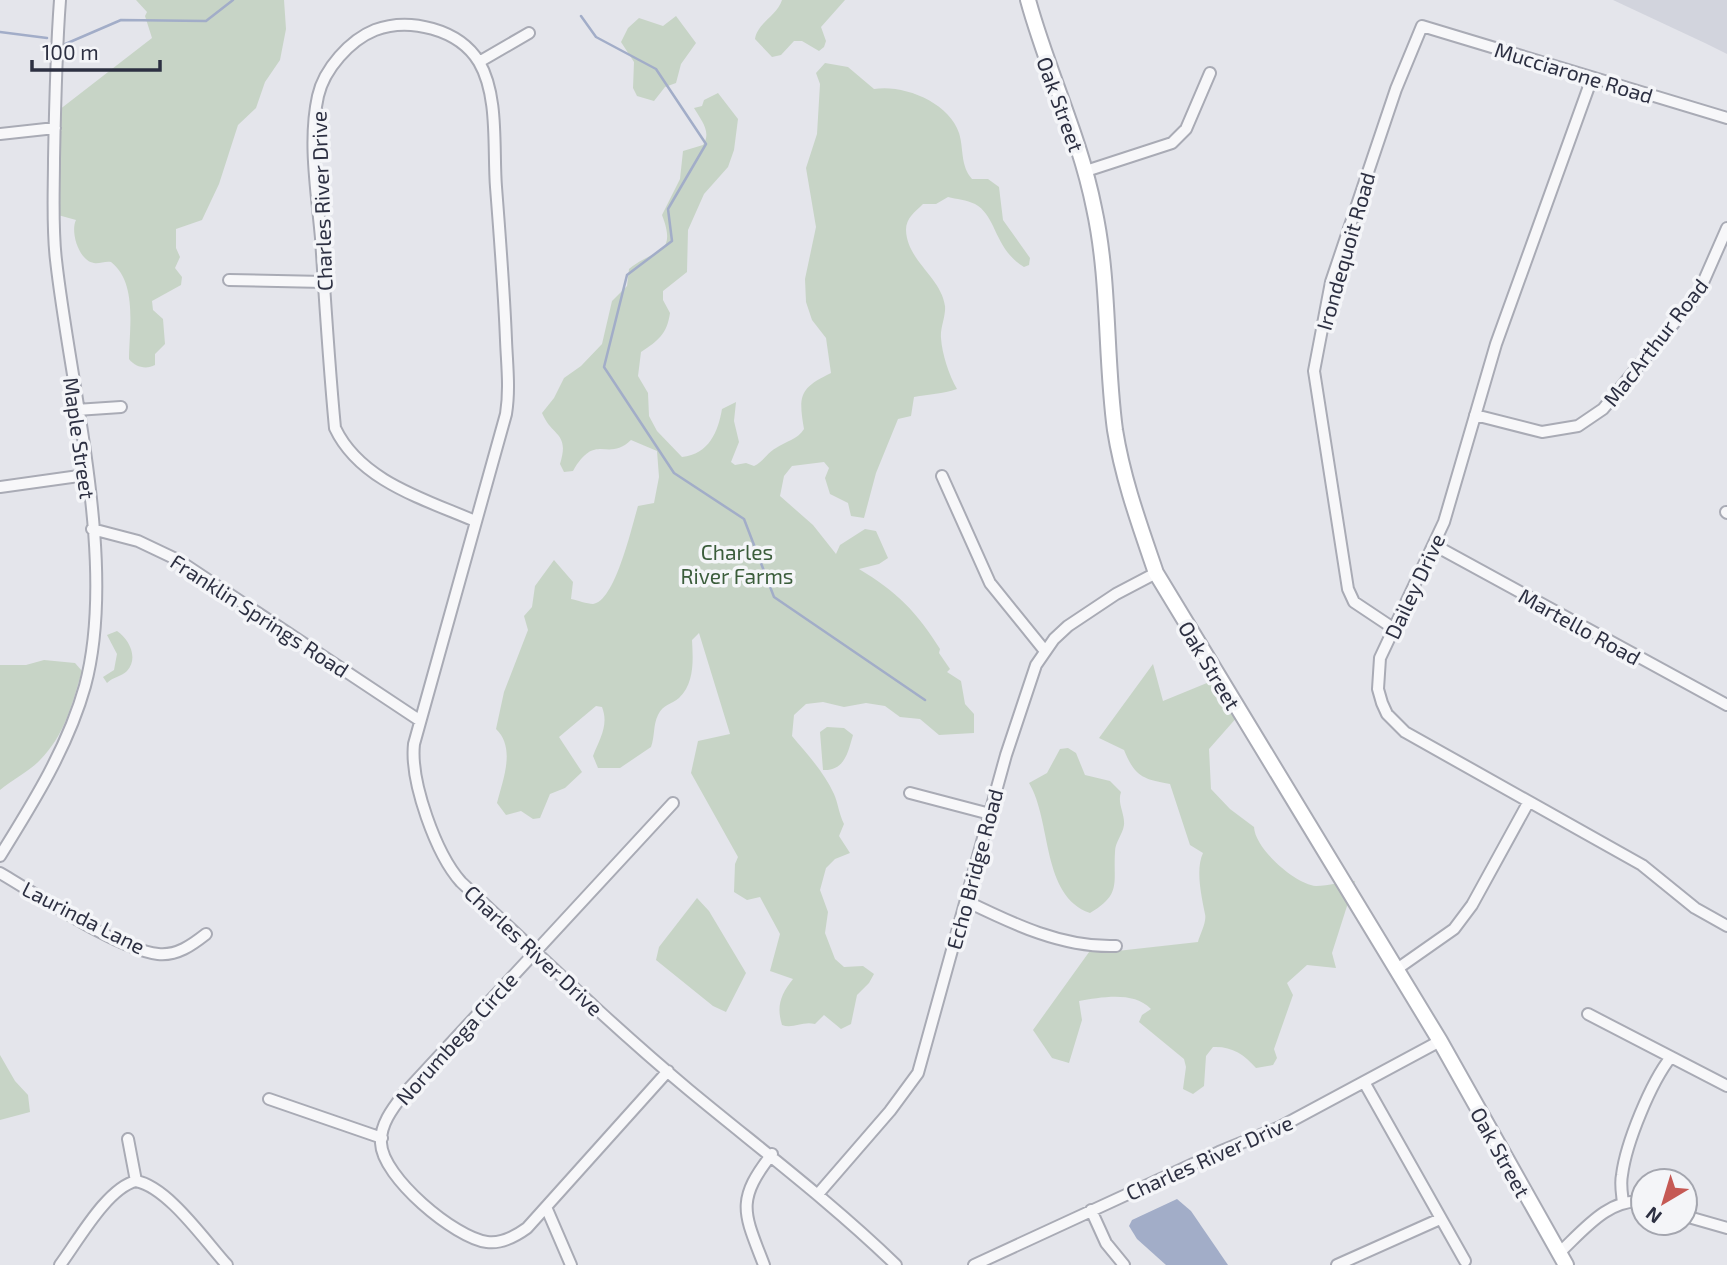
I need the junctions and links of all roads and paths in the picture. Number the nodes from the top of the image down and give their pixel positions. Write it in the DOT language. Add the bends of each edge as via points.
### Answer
graph roads {
  1 [pos="60,0"];
  2 [pos="1028,0"];
  3 [pos="1422,26"];
  4 [pos="529,33"];
  5 [pos="479,62"];
  6 [pos="1210,73"];
  7 [pos="1592,78"];
  8 [pos="1727,118"];
  9 [pos="55,128"];
  10 [pos="0,134"];
  11 [pos="1086,172"];
  12 [pos="1727,228"];
  13 [pos="229,280"];
  14 [pos="324,282"];
  15 [pos="121,407"];
  16 [pos="76,410"];
  17 [pos="1475,415"];
  18 [pos="86,475"];
  19 [pos="942,476"];
  20 [pos="0,487"];
  21 [pos="475,521"];
  22 [pos="92,529"];
  23 [pos="1434,545"];
  24 [pos="1156,573"];
  25 [pos="1393,628"];
  26 [pos="1045,650"];
  27 [pos="1727,705"];
  28 [pos="419,720"];
  29 [pos="910,793"];
  30 [pos="673,803"];
  31 [pos="1528,803"];
  32 [pos="990,814"];
  33 [pos="0,856"];
  34 [pos="0,873"];
  35 [pos="966,901"];
  36 [pos="1727,926"];
  37 [pos="206,934"];
  38 [pos="1116,946"];
  39 [pos="535,951"];
  40 [pos="1397,969"];
  41 [pos="1588,1014"];
  42 [pos="1440,1041"];
  43 [pos="1671,1057"];
  44 [pos="668,1071"];
  45 [pos="1364,1082"];
  46 [pos="1727,1086"];
  47 [pos="269,1098"];
  48 [pos="382,1138"];
  49 [pos="128,1139"];
  50 [pos="772,1154"];
  51 [pos="136,1181"];
  52 [pos="819,1193"];
  53 [pos="1623,1203"];
  54 [pos="1629,1203"];
  55 [pos="546,1207"];
  56 [pos="1091,1210"];
  57 [pos="1440,1219"];
  58 [pos="1699,1220"];
  59 [pos="1727,1228"];
  60 [pos="1563,1259"];
  61 [pos="1465,1261"];
  62 [pos="60,1265"];
  63 [pos="227,1265"];
  64 [pos="571,1265"];
  65 [pos="764,1265"];
  66 [pos="897,1265"];
  67 [pos="974,1265"];
  68 [pos="1124,1265"];
  69 [pos="1337,1265"];
  1 -- 9 [label="street, Maple Street"];
  2 -- 11 [label="main road, Oak Street"];
  3 -- 7 [label="street, Mucciarone Road"];
  3 -- 25 [label="street, Irondequoit Road" via="1331,282 1314,372 1348,589 1354,602"];
  4 -- 5 [label="street"];
  5 -- 14 [label="street, Charles River Drive" via="446,35 418,25 396,24 350,44 331,69 318,95 315,122"];
  5 -- 21 [label="street, Charles River Drive" via="492,116 509,382 506,414"];
  6 -- 11 [label="street" via="1186,129 1172,143"];
  7 -- 8 [label="street, Mucciarone Road"];
  7 -- 17 [label="street, Dailey Drive"];
  9 -- 10 [label="street"];
  9 -- 16 [label="street, Maple Street" via="55,257"];
  11 -- 24 [label="main road, Oak Street" via="1104,271 1115,429 1128,490"];
  12 -- 17 [label="street, MacArthur Road" via="1698,294 1603,410 1578,426 1542,432"];
  13 -- 14 [label="street"];
  14 -- 21 [label="street, Charles River Drive" via="335,428 343,445 371,472"];
  15 -- 16 [label="street"];
  16 -- 18 [label="street, Maple Street"];
  17 -- 23 [label="street, Dailey Drive"];
  18 -- 20 [label="street"];
  18 -- 22 [label="street, Maple Street"];
  19 -- 26 [label="street" via="990,583"];
  21 -- 28 [label="street, Charles River Drive"];
  22 -- 28 [label="street, Franklin Springs Road" via="138,541 178,560"];
  22 -- 33 [label="street, Maple Street" via="95,609 85,684 42,786"];
  23 -- 25 [label="street, Dailey Drive"];
  23 -- 27 [label="street, Martello Road"];
  24 -- 26 [label="street, Echo Bridge Road" via="1089,611"];
  24 -- 40 [label="main road, Oak Street"];
  25 -- 31 [label="street, Dailey Drive" via="1377,670 1387,714 1405,732"];
  26 -- 32 [label="street, Echo Bridge Road" via="1029,681"];
  28 -- 39 [label="street, Charles River Drive" via="412,756 415,772 451,871"];
  29 -- 32 [label="street"];
  30 -- 39 [label="street, Norumbega Circle"];
  31 -- 36 [label="street, Dailey Drive" via="1642,865 1695,908"];
  31 -- 40 [label="street" via="1454,929"];
  32 -- 35 [label="street, Echo Bridge Road"];
  34 -- 37 [label="street, Laurinda Lane" via="132,947 159,954 183,951"];
  35 -- 38 [label="street" via="1056,939"];
  35 -- 52 [label="street, Echo Bridge Road" via="918,1073"];
  39 -- 44 [label="street, Charles River Drive"];
  39 -- 48 [label="street, Norumbega Circle" via="403,1095 391,1110"];
  40 -- 42 [label="main road, Oak Street"];
  41 -- 43 [label="street"];
  42 -- 45 [label="street, Charles River Drive"];
  42 -- 60 [label="main road, Oak Street"];
  43 -- 46 [label="street"];
  43 -- 53 [label="street" via="1644,1108 1622,1175"];
  44 -- 50 [label="street, Charles River Drive"];
  44 -- 55 [label="street"];
  45 -- 56 [label="street, Charles River Drive" via="1280,1127"];
  45 -- 57 [label="street"];
  47 -- 48 [label="street"];
  48 -- 55 [label="street" via="382,1149 398,1180 464,1235 487,1242 508,1239 527,1228"];
  49 -- 51 [label="street"];
  50 -- 52 [label="street, Charles River Drive"];
  50 -- 65 [label="street" via="753,1179 747,1199 748,1224"];
  51 -- 62 [label="street" via="113,1195"];
  51 -- 63 [label="street" via="162,1194"];
  52 -- 66 [label="street, Charles River Drive"];
  53 -- 54 [label="street"];
  53 -- 60 [label="street" via="1602,1214"];
  55 -- 64 [label="street"];
  56 -- 67 [label="street, Charles River Drive"];
  56 -- 68 [label="street" via="1106,1244"];
  57 -- 61 [label="street"];
  57 -- 69 [label="street"];
  58 -- 59 [label="street"];
}
